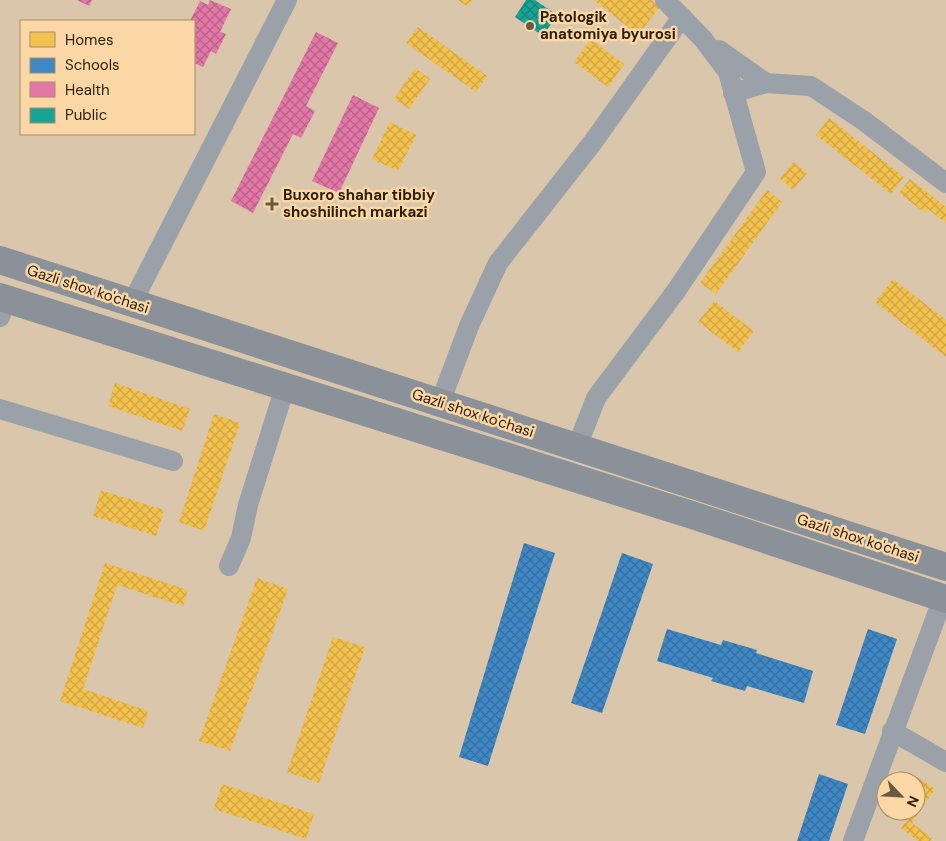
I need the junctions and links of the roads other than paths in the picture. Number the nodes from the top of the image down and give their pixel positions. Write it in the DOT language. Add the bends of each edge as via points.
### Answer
graph roads {
  1 [pos="287,0"];
  2 [pos="665,0"];
  3 [pos="682,17"];
  4 [pos="703,39"];
  5 [pos="766,83"];
  6 [pos="733,93"];
  7 [pos="946,183"];
  8 [pos="0,260"];
  9 [pos="132,303"];
  10 [pos="2,304"];
  11 [pos="285,386"];
  12 [pos="440,403"];
  13 [pos="0,409"];
  14 [pos="577,447"];
  15 [pos="173,461"];
  16 [pos="229,566"];
  17 [pos="946,567"];
  18 [pos="944,599"];
  19 [pos="892,731"];
  20 [pos="946,762"];
  21 [pos="852,841"];
  1 -- 9 [label="street"];
  2 -- 3 [label="street"];
  3 -- 4 [label="street"];
  3 -- 12 [label="street" via="593,142 498,263 469,326"];
  4 -- 5 [label="street"];
  4 -- 6 [label="street" via="728,72"];
  5 -- 6 [label="street"];
  5 -- 7 [label="street" via="811,86 864,121"];
  6 -- 14 [label="street" via="756,172 676,290 596,398"];
  8 -- 9 [label="highway, Gazli shox ko'chasi"];
  9 -- 12 [label="highway, Gazli shox ko'chasi"];
  10 -- 11 [label="highway, Gazli shox ko'chasi"];
  11 -- 16 [label="street" via="241,538"];
  11 -- 18 [label="highway, Gazli shox ko'chasi"];
  12 -- 14 [label="highway, Gazli shox ko'chasi"];
  13 -- 15 [label="street"];
  14 -- 17 [label="highway, Gazli shox ko'chasi"];
  18 -- 19 [label="street"];
  19 -- 20 [label="street"];
  19 -- 21 [label="street"];
}
